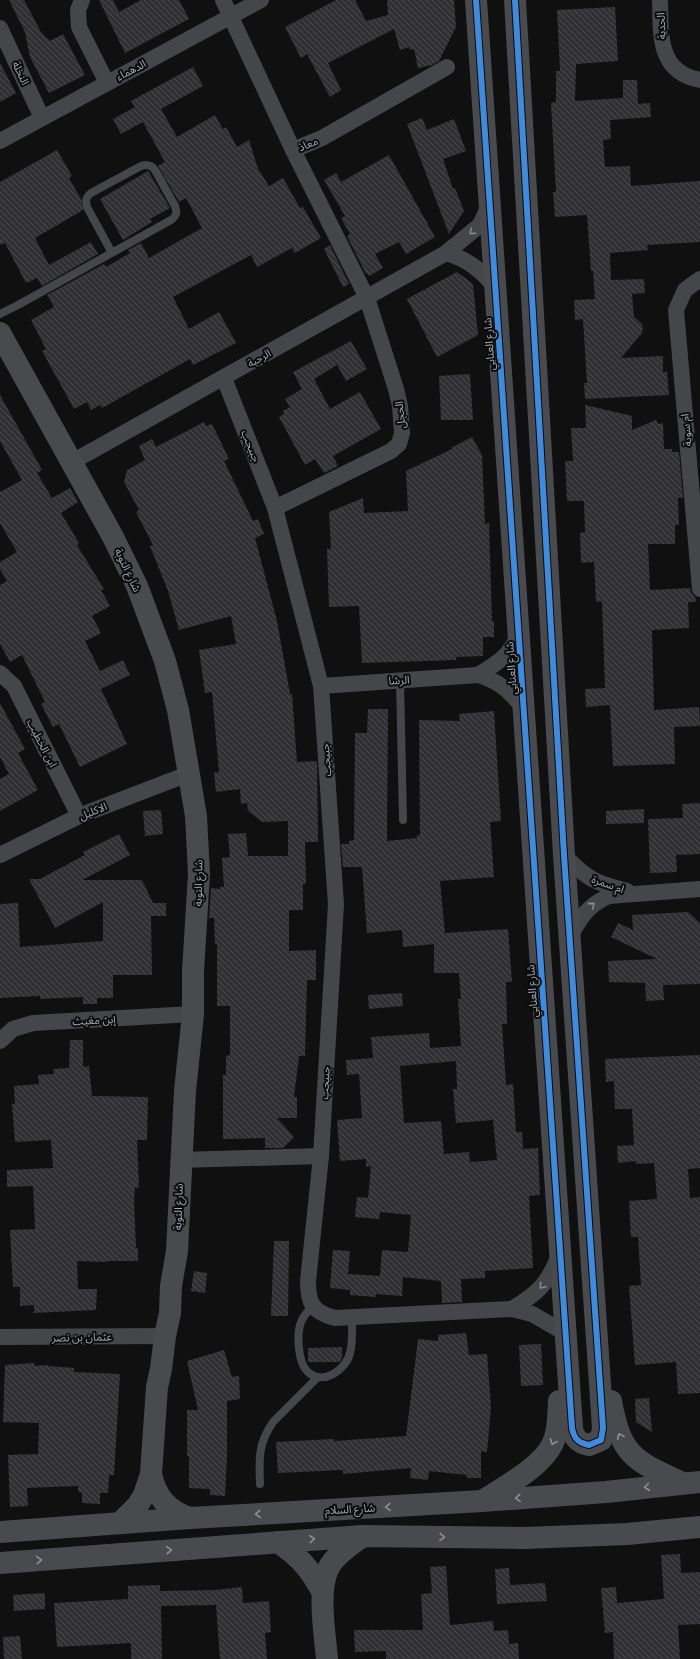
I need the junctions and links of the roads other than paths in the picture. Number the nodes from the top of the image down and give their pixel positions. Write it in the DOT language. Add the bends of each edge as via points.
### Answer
graph roads {
  1 [pos="82,0"];
  2 [pos="223,0"];
  3 [pos="261,0"];
  4 [pos="476,0"];
  5 [pos="515,0"];
  6 [pos="660,0"];
  7 [pos="231,16"];
  8 [pos="0,28"];
  9 [pos="447,67"];
  10 [pos="700,80"];
  11 [pos="107,83"];
  12 [pos="42,118"];
  13 [pos="0,141"];
  14 [pos="293,150"];
  15 [pos="489,204"];
  16 [pos="112,253"];
  17 [pos="446,253"];
  18 [pos="700,279"];
  19 [pos="495,286"];
  20 [pos="367,298"];
  21 [pos="0,314"];
  22 [pos="0,333"];
  23 [pos="224,378"];
  24 [pos="72,462"];
  25 [pos="696,486"];
  26 [pos="275,508"];
  27 [pos="700,589"];
  28 [pos="518,635"];
  29 [pos="0,674"];
  30 [pos="478,675"];
  31 [pos="400,680"];
  32 [pos="321,686"];
  33 [pos="523,708"];
  34 [pos="188,774"];
  35 [pos="79,816"];
  36 [pos="402,820"];
  37 [pos="564,854"];
  38 [pos="0,855"];
  39 [pos="700,889"];
  40 [pos="636,894"];
  41 [pos="570,936"];
  42 [pos="193,1014"];
  43 [pos="0,1041"];
  44 [pos="321,1156"];
  45 [pos="180,1160"];
  46 [pos="560,1252"];
  47 [pos="312,1307"];
  48 [pos="512,1309"];
  49 [pos="595,1314"];
  50 [pos="352,1316"];
  51 [pos="567,1334"];
  52 [pos="165,1336"];
  53 [pos="0,1338"];
  54 [pos="318,1377"];
  55 [pos="151,1474"];
  56 [pos="692,1482"];
  57 [pos="260,1484"];
  58 [pos="482,1501"];
  59 [pos="190,1518"];
  60 [pos="120,1523"];
  61 [pos="700,1527"];
  62 [pos="0,1532"];
  63 [pos="363,1536"];
  64 [pos="278,1542"];
  65 [pos="0,1563"];
  66 [pos="322,1591"];
  67 [pos="327,1659"];
  1 -- 11 [label="street" via="78,10 79,27"];
  2 -- 7 [label="street, معاذ"];
  3 -- 7 [label="street, الدهماء"];
  4 -- 15 [label="street, شارع العنابي"];
  5 -- 37 [label="street"];
  6 -- 10 [label="street, الحدية" via="662,46 668,61 679,72"];
  7 -- 11 [label="street, الدهماء"];
  7 -- 14 [label="street, معاذ"];
  8 -- 12 [label="street, النخلة"];
  9 -- 14 [label="street, معاذ" via="322,138"];
  11 -- 12 [label="street, الدهماء"];
  12 -- 13 [label="street, الدهماء"];
  14 -- 20 [label="street, الحجل"];
  15 -- 17 [label="street, الرحبة, one-way" via="480,225"];
  15 -- 19 [label="street, شارع العنابي"];
  16 -- 16 [label="lane" via="176,216 175,206 151,166 141,166 87,196 87,207"];
  16 -- 21 [label="lane"];
  17 -- 19 [label="street" via="461,257 474,265"];
  17 -- 20 [label="street, الرحبة"];
  18 -- 25 [label="street, ام سوية" via="685,290 676,310"];
  19 -- 28 [label="street, شارع العنابي"];
  20 -- 23 [label="street, الرحبة"];
  20 -- 26 [label="street, الحجل" via="400,406 402,433 399,444 392,451"];
  22 -- 24 [label="street, شارع التوبة"];
  23 -- 24 [label="street, الرحبة"];
  23 -- 26 [label="street, جبيجب"];
  24 -- 34 [label="street, شارع التوبة" via="113,537 156,633 178,710"];
  25 -- 27 [label="street, ام سوية"];
  26 -- 32 [label="street, جبيجب"];
  28 -- 30 [label="street, الرشا" via="508,654"];
  28 -- 33 [label="street, شارع العنابي"];
  29 -- 35 [label="street, ابن الخطيب" via="14,686"];
  30 -- 31 [label="street, الرشا"];
  30 -- 33 [label="street, الرشا" via="500,684"];
  31 -- 32 [label="street, الرشا"];
  31 -- 36 [label="lane"];
  32 -- 44 [label="street, جبيجب" via="336,904"];
  33 -- 46 [label="street, شارع العنابي"];
  34 -- 35 [label="street, الاكليل"];
  34 -- 42 [label="street, شارع التوبة" via="196,816 200,874 193,965"];
  35 -- 38 [label="street, الاكليل"];
  37 -- 40 [label="street, ام سمرة" via="585,876"];
  37 -- 41 [label="street"];
  39 -- 40 [label="street, ام سمرة"];
  41 -- 40 [label="street, ام سمرة, one-way" via="580,919 597,901 609,896"];
  41 -- 49 [label="street"];
  42 -- 43 [label="street, إبن مغيث" via="33,1023 14,1029"];
  42 -- 45 [label="street, شارع التوبة"];
  44 -- 45 [label="street"];
  44 -- 47 [label="street, جبيجب" via="308,1280 308,1295"];
  45 -- 52 [label="street, شارع التوبة" via="176,1251 170,1313"];
  46 -- 48 [label="street, one-way" via="554,1270 545,1284 534,1296"];
  46 -- 51 [label="street, شارع العنابي"];
  47 -- 50 [label="street" via="323,1315 335,1318"];
  47 -- 54 [label="lane" via="304,1315 300,1325 299,1343 301,1360 308,1372"];
  48 -- 50 [label="street"];
  48 -- 51 [label="street" via="532,1314"];
  49 -- 51 [label="street" via="603,1434 600,1440 589,1445 573,1436"];
  56 -- 49 [label="street, one-way" via="640,1461 622,1442 612,1406"];
  50 -- 54 [label="lane" via="351,1353 345,1366 334,1375"];
  51 -- 58 [label="street, one-way" via="557,1430 553,1444 536,1464"];
  52 -- 53 [label="street, عثمان بن نصر"];
  52 -- 55 [label="street, شارع التوبة" via="156,1387"];
  54 -- 57 [label="lane" via="273,1422 263,1438 259,1453"];
  55 -- 59 [label="street, شارع التوبة" via="153,1485 164,1503 172,1510"];
  55 -- 60 [label="street, شارع التوبة" via="138,1505"];
  56 -- 58 [label="street, شارع السلام, one-way" via="606,1492"];
  58 -- 59 [label="street, شارع السلام, one-way"];
  59 -- 60 [label="street, شارع السلام"];
  60 -- 62 [label="street, شارع السلام"];
  63 -- 61 [label="street, one-way" via="525,1538 627,1534"];
  64 -- 63 [label="street, one-way"];
  63 -- 66 [label="street" via="347,1547 331,1564"];
  65 -- 64 [label="street, one-way"];
  64 -- 66 [label="street" via="301,1559"];
  66 -- 67 [label="street"];
}
